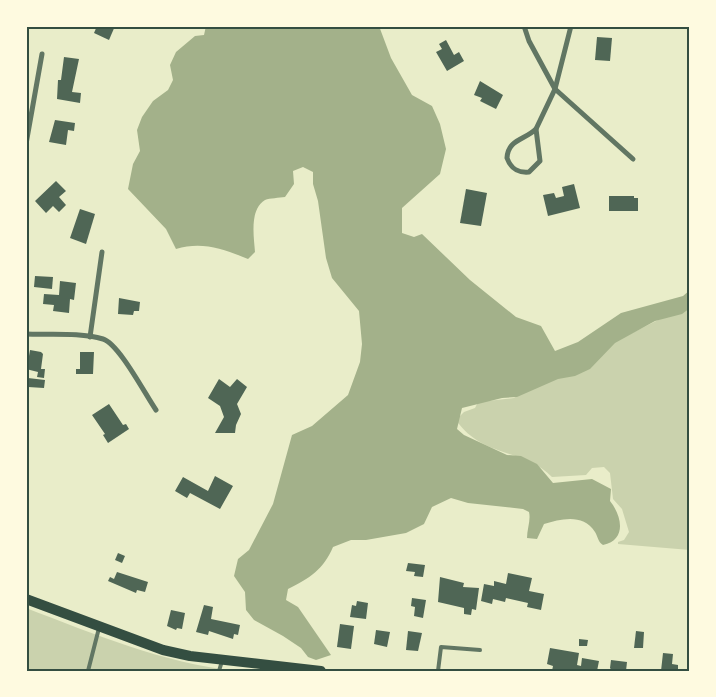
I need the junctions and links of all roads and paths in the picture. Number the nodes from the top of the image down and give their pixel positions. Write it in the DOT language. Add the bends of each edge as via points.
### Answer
graph roads {
  1 [pos="524,26"];
  2 [pos="571,26"];
  3 [pos="42,54"];
  4 [pos="555,89"];
  5 [pos="536,129"];
  6 [pos="26,144"];
  7 [pos="633,159"];
  8 [pos="102,252"];
  9 [pos="26,334"];
  10 [pos="90,338"];
  11 [pos="156,410"];
  12 [pos="26,599"];
  13 [pos="100,626"];
  14 [pos="480,650"];
  15 [pos="223,660"];
  16 [pos="88,671"];
  17 [pos="220,671"];
  18 [pos="321,671"];
  19 [pos="438,671"];
  1 -- 4 [label="street"];
  2 -- 4 [label="street"];
  3 -- 6 [label="street"];
  4 -- 5 [label="street"];
  4 -- 7 [label="street"];
  5 -- 5 [label="street" via="509,147 507,158 518,172 529,172 540,161"];
  8 -- 10 [label="street"];
  9 -- 10 [label="street"];
  10 -- 11 [label="street" via="104,339 115,347"];
  12 -- 13 [label="main road"];
  13 -- 15 [label="main road" via="163,650"];
  13 -- 16 [label="lane"];
  14 -- 19 [label="lane" via="440,647"];
  15 -- 17 [label="lane"];
  15 -- 18 [label="main road"];
}
